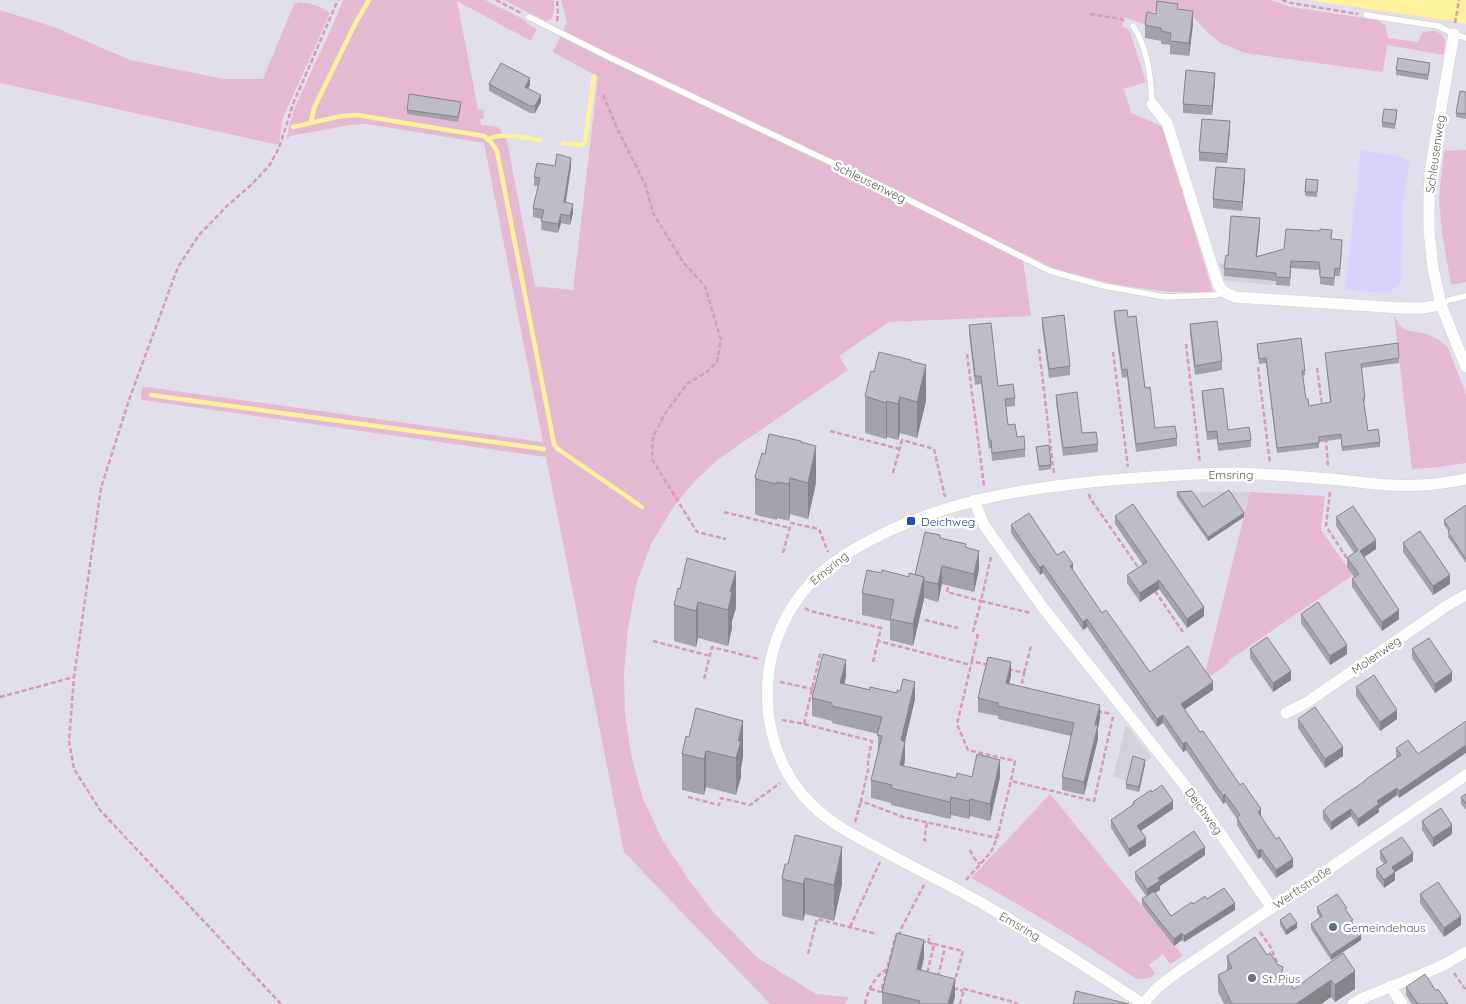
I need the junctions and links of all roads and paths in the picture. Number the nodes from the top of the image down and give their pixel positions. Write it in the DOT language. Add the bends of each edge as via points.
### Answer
graph roads {
  1 [pos="338,0"];
  2 [pos="496,0"];
  3 [pos="557,0"];
  4 [pos="1282,0"];
  5 [pos="1459,0"];
  6 [pos="1090,14"];
  7 [pos="1366,15"];
  8 [pos="529,17"];
  9 [pos="1455,22"];
  10 [pos="1133,26"];
  11 [pos="554,29"];
  12 [pos="1454,34"];
  13 [pos="1466,38"];
  14 [pos="603,95"];
  15 [pos="1152,104"];
  16 [pos="1224,292"];
  17 [pos="1466,296"];
  18 [pos="1441,305"];
  19 [pos="1186,344"];
  20 [pos="1039,349"];
  21 [pos="1113,352"];
  22 [pos="967,354"];
  23 [pos="1258,367"];
  24 [pos="1317,368"];
  25 [pos="1466,368"];
  26 [pos="1322,406"];
  27 [pos="830,431"];
  28 [pos="1325,434"];
  29 [pos="900,449"];
  30 [pos="893,473"];
  31 [pos="1201,474"];
  32 [pos="1271,475"];
  33 [pos="1129,479"];
  34 [pos="1330,479"];
  35 [pos="1466,479"];
  36 [pos="1088,482"];
  37 [pos="1055,486"];
  38 [pos="980,499"];
  39 [pos="948,508"];
  40 [pos="724,512"];
  41 [pos="790,528"];
  42 [pos="726,539"];
  43 [pos="999,546"];
  44 [pos="783,553"];
  45 [pos="1349,561"];
  46 [pos="833,562"];
  47 [pos="1145,577"];
  48 [pos="1150,585"];
  49 [pos="948,587"];
  50 [pos="1466,595"];
  51 [pos="980,601"];
  52 [pos="794,602"];
  53 [pos="1044,608"];
  54 [pos="925,620"];
  55 [pos="958,628"];
  56 [pos="973,632"];
  57 [pos="1183,632"];
  58 [pos="978,633"];
  59 [pos="653,641"];
  60 [pos="878,641"];
  61 [pos="1031,646"];
  62 [pos="822,650"];
  63 [pos="710,656"];
  64 [pos="972,661"];
  65 [pos="770,662"];
  66 [pos="873,662"];
  67 [pos="971,665"];
  68 [pos="989,665"];
  69 [pos="1007,669"];
  70 [pos="1024,673"];
  71 [pos="74,677"];
  72 [pos="704,679"];
  73 [pos="768,679"];
  74 [pos="813,689"];
  75 [pos="1020,691"];
  76 [pos="0,697"];
  77 [pos="1095,710"];
  78 [pos="1118,711"];
  79 [pos="1286,713"];
  80 [pos="769,720"];
  81 [pos="804,724"];
  82 [pos="1466,775"];
  83 [pos="790,776"];
  84 [pos="1011,782"];
  85 [pos="688,797"];
  86 [pos="861,802"];
  87 [pos="928,823"];
  88 [pos="849,833"];
  89 [pos="997,838"];
  90 [pos="928,841"];
  91 [pos="970,850"];
  92 [pos="885,852"];
  93 [pos="980,864"];
  94 [pos="930,875"];
  95 [pos="957,890"];
  96 [pos="1272,908"];
  97 [pos="1251,922"];
  98 [pos="850,927"];
  99 [pos="877,934"];
  100 [pos="930,935"];
  101 [pos="918,940"];
  102 [pos="928,943"];
  103 [pos="934,944"];
  104 [pos="945,947"];
  105 [pos="1466,952"];
  106 [pos="808,954"];
  107 [pos="1447,964"];
  108 [pos="887,970"];
  109 [pos="1282,971"];
  110 [pos="925,981"];
  111 [pos="936,984"];
  112 [pos="945,986"];
  113 [pos="1390,986"];
  114 [pos="953,988"];
  115 [pos="870,989"];
  116 [pos="1466,990"];
  117 [pos="963,991"];
  118 [pos="281,1004"];
  119 [pos="865,1004"];
  120 [pos="960,1004"];
  121 [pos="1018,1004"];
  122 [pos="1143,1004"];
  123 [pos="1354,1004"];
  124 [pos="1402,1004"];
  1 -- 71 [label="path" via="292,104 279,148 269,166 199,235 178,267 130,397 101,488"];
  2 -- 8 [label="path"];
  3 -- 11 [label="path"];
  4 -- 7 [label="path"];
  5 -- 9 [label="path"];
  6 -- 10 [label="path" via="1121,19"];
  7 -- 12 [label="lane" via="1438,26"];
  8 -- 11 [label="lane, Schleusenweg"];
  10 -- 15 [label="lane" via="1141,37 1151,82"];
  11 -- 16 [label="lane, Schleusenweg" via="1050,271 1104,286 1165,296"];
  12 -- 13 [label="lane"];
  12 -- 18 [label="street, Schleusenweg" via="1428,198 1433,268"];
  14 -- 42 [label="path" via="645,184 653,213 683,262 705,286 721,340 717,362 687,384 664,415 653,437 652,460 697,532"];
  15 -- 16 [label="street" via="1167,123 1218,284"];
  16 -- 18 [label="street, Schleusenweg" via="1235,297 1401,308"];
  17 -- 18 [label="lane"];
  18 -- 25 [label="street, Schleusenweg"];
  19 -- 31 [label="path"];
  20 -- 37 [label="path"];
  21 -- 33 [label="path"];
  22 -- 38 [label="path"];
  23 -- 32 [label="path"];
  24 -- 26 [label="path"];
  27 -- 29 [label="path"];
  28 -- 34 [label="path"];
  29 -- 30 [label="path"];
  29 -- 39 [label="path" via="902,440 934,449"];
  31 -- 32 [label="street, Emsring"];
  31 -- 33 [label="street, Emsring"];
  32 -- 34 [label="street, Emsring"];
  33 -- 36 [label="street, Emsring"];
  34 -- 35 [label="street, Emsring" via="1418,486"];
  34 -- 45 [label="path" via="1326,526"];
  36 -- 37 [label="street, Emsring"];
  36 -- 47 [label="path" via="1090,498"];
  37 -- 38 [label="street, Emsring"];
  38 -- 39 [label="street, Emsring"];
  38 -- 43 [label="street, Deichweg" via="984,524"];
  39 -- 46 [label="street, Emsring" via="880,535"];
  40 -- 41 [label="path"];
  41 -- 44 [label="path"];
  41 -- 46 [label="path" via="791,523 819,529"];
  43 -- 51 [label="path" via="992,552"];
  43 -- 53 [label="street, Deichweg"];
  46 -- 52 [label="street, Emsring"];
  48 -- 57 [label="path"];
  49 -- 51 [label="path" via="947,592"];
  50 -- 79 [label="street, Molenweg" via="1306,704"];
  51 -- 53 [label="path" via="1036,614"];
  51 -- 56 [label="path"];
  52 -- 60 [label="path" via="810,611 881,628"];
  52 -- 65 [label="street, Emsring"];
  53 -- 78 [label="street, Deichweg"];
  54 -- 55 [label="path"];
  58 -- 64 [label="path"];
  59 -- 63 [label="path"];
  60 -- 66 [label="path"];
  60 -- 67 [label="path"];
  61 -- 70 [label="path"];
  62 -- 74 [label="path"];
  63 -- 65 [label="path" via="712,647"];
  63 -- 72 [label="path"];
  64 -- 67 [label="path"];
  64 -- 68 [label="path"];
  65 -- 73 [label="street, Emsring"];
  67 -- 84 [label="path" via="957,724 968,750 1015,762"];
  69 -- 70 [label="path"];
  70 -- 75 [label="path"];
  71 -- 76 [label="path"];
  71 -- 118 [label="path" via="68,742 74,768 100,810"];
  73 -- 74 [label="path"];
  73 -- 80 [label="street, Emsring"];
  74 -- 81 [label="path"];
  77 -- 78 [label="path"];
  78 -- 84 [label="path" via="1094,801"];
  78 -- 96 [label="street, Deichweg" via="1199,803"];
  80 -- 81 [label="path"];
  80 -- 83 [label="street, Emsring" via="777,751"];
  81 -- 86 [label="path" via="872,741 866,760 868,770"];
  82 -- 96 [label="street, Werftstraße"];
  83 -- 85 [label="path" via="750,805 721,798 719,805"];
  83 -- 88 [label="street, Emsring" via="813,806"];
  84 -- 89 [label="path"];
  86 -- 87 [label="path"];
  86 -- 88 [label="path"];
  87 -- 89 [label="path"];
  87 -- 90 [label="path" via="924,840"];
  88 -- 92 [label="street, Emsring"];
  89 -- 93 [label="path" via="991,852"];
  91 -- 93 [label="path"];
  92 -- 94 [label="street, Emsring"];
  92 -- 98 [label="path"];
  93 -- 95 [label="path"];
  94 -- 95 [label="street, Emsring"];
  94 -- 108 [label="path" via="899,936 896,935"];
  95 -- 122 [label="street, Emsring" via="1026,929"];
  96 -- 97 [label="street, Werftstraße"];
  97 -- 109 [label="path" via="1270,946"];
  97 -- 122 [label="street, Werftstraße" via="1157,988"];
  98 -- 99 [label="path"];
  98 -- 106 [label="path" via="817,919"];
  100 -- 102 [label="path"];
  101 -- 102 [label="path"];
  102 -- 103 [label="path"];
  103 -- 104 [label="path"];
  103 -- 110 [label="path"];
  104 -- 111 [label="path"];
  104 -- 114 [label="path" via="962,951"];
  105 -- 107 [label="street"];
  107 -- 113 [label="street"];
  107 -- 116 [label="path"];
  108 -- 115 [label="path" via="874,980"];
  108 -- 115 [label="path" via="882,992"];
  112 -- 114 [label="path"];
  113 -- 123 [label="street"];
  113 -- 124 [label="street"];
  114 -- 117 [label="path"];
  115 -- 119 [label="path"];
  117 -- 120 [label="path"];
  117 -- 121 [label="path"];
}
